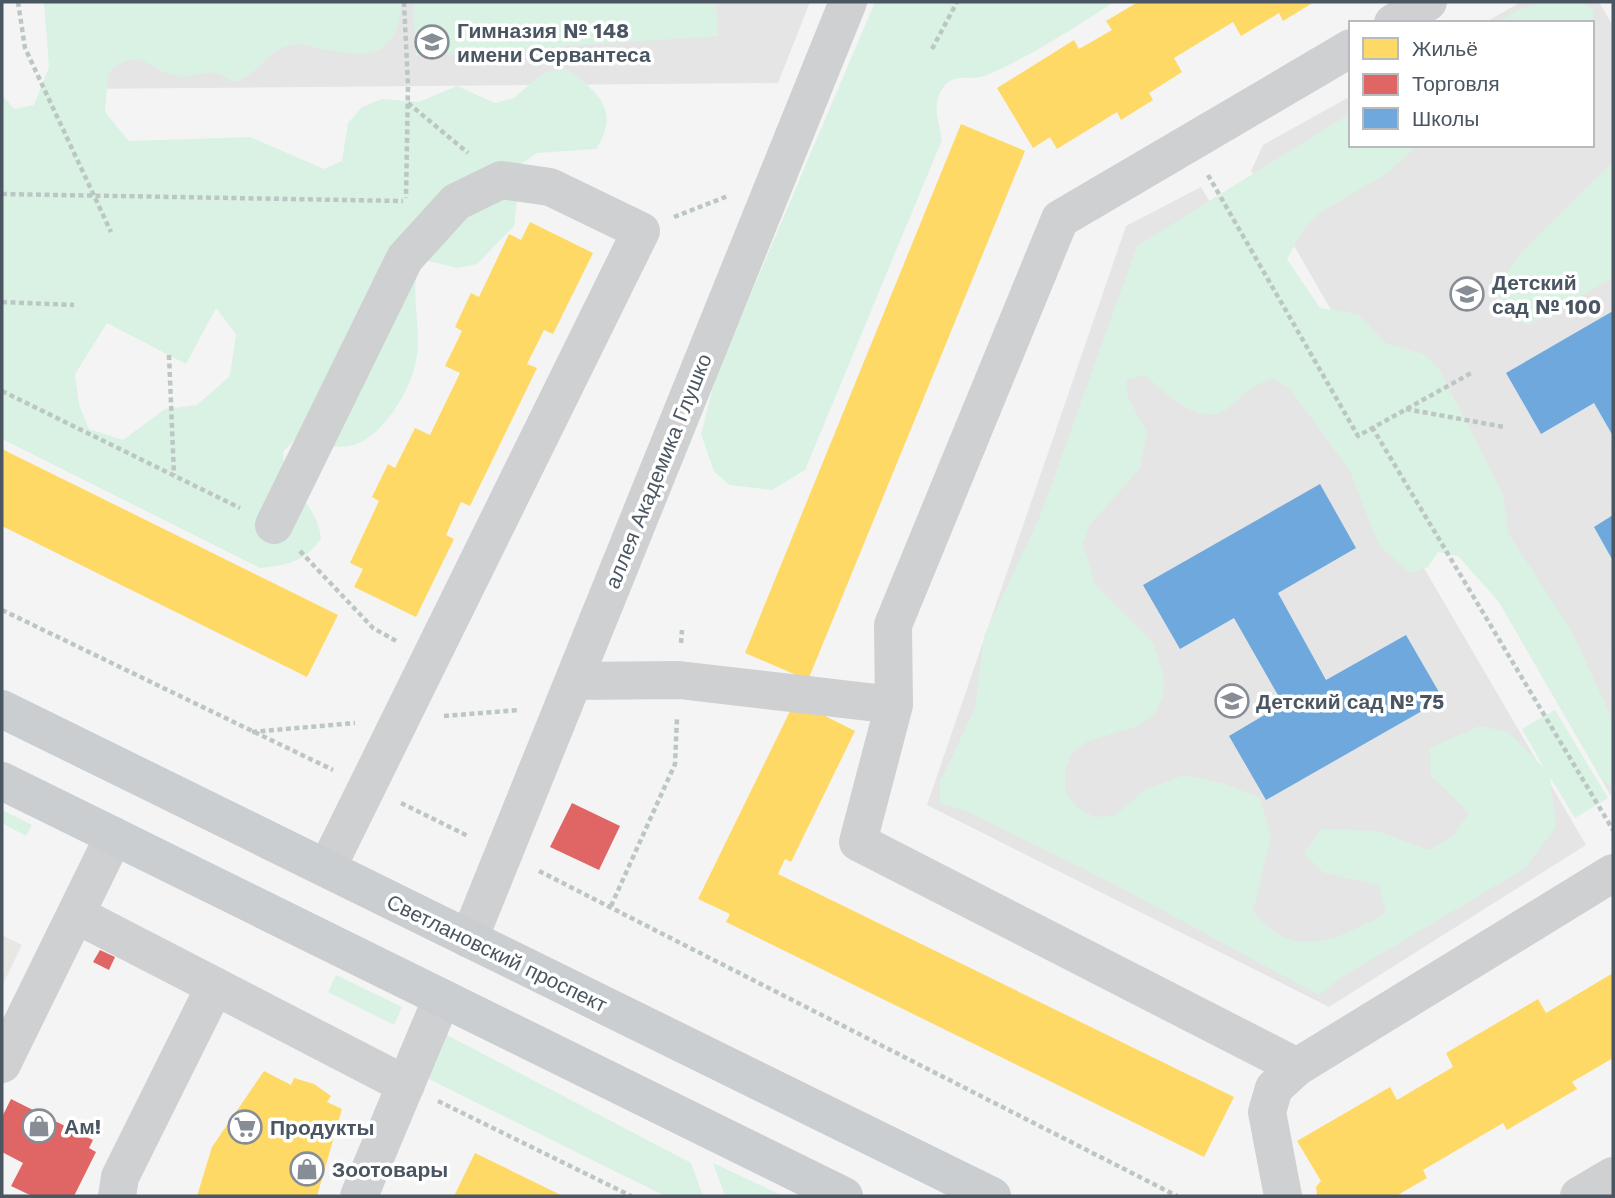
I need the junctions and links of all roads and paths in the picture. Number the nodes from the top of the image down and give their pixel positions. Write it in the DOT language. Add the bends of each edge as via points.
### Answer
graph roads {
  1 [pos="18,2"];
  2 [pos="404,2"];
  3 [pos="848,2"];
  4 [pos="957,2"];
  5 [pos="1428,2"];
  6 [pos="1396,21"];
  7 [pos="932,49"];
  8 [pos="1349,49"];
  9 [pos="408,103"];
  10 [pos="1190,144"];
  11 [pos="781,167"];
  12 [pos="501,180"];
  13 [pos="2,194"];
  14 [pos="94,195"];
  15 [pos="406,201"];
  16 [pos="456,202"];
  17 [pos="641,231"];
  18 [pos="111,232"];
  19 [pos="405,258"];
  20 [pos="2,302"];
  21 [pos="74,305"];
  22 [pos="169,355"];
  23 [pos="1473,372"];
  24 [pos="2,391"];
  25 [pos="1404,408"];
  26 [pos="1372,428"];
  27 [pos="1504,428"];
  28 [pos="174,475"];
  29 [pos="274,524"];
  30 [pos="2,610"];
  31 [pos="682,630"];
  32 [pos="430,659"];
  33 [pos="679,680"];
  34 [pos="573,681"];
  35 [pos="894,705"];
  36 [pos="2,709"];
  37 [pos="2,781"];
  38 [pos="368,786"];
  39 [pos="1613,830"];
  40 [pos="114,836"];
  41 [pos="504,854"];
  42 [pos="327,869"];
  43 [pos="1613,873"];
  44 [pos="611,906"];
  45 [pos="77,915"];
  46 [pos="469,939"];
  47 [pos="215,986"];
  48 [pos="442,998"];
  49 [pos="2,1064"];
  50 [pos="1297,1067"];
  51 [pos="406,1084"];
  52 [pos="1613,1176"];
  53 [pos="117,1196"];
  54 [pos="359,1196"];
  55 [pos="631,1196"];
  56 [pos="844,1196"];
  57 [pos="992,1196"];
  58 [pos="1177,1196"];
  59 [pos="1283,1196"];
  60 [pos="1579,1196"];
  1 -- 14 [label="path" via="25,48"];
  2 -- 9 [label="path"];
  3 -- 11 [label="street, аллея Академика Глушко"];
  4 -- 7 [label="path"];
  5 -- 6 [label="street"];
  8 -- 10 [label="street"];
  9 -- 12 [label="path"];
  9 -- 15 [label="path"];
  10 -- 26 [label="path" via="1358,436"];
  10 -- 35 [label="street" via="1060,219 893,625"];
  11 -- 17 [label="path" via="750,187"];
  11 -- 34 [label="street, аллея Академика Глушко"];
  12 -- 16 [label="street"];
  12 -- 17 [label="street" via="550,187"];
  13 -- 14 [label="path"];
  14 -- 15 [label="path"];
  14 -- 18 [label="path"];
  15 -- 16 [label="path"];
  15 -- 19 [label="path"];
  16 -- 19 [label="street"];
  17 -- 32 [label="street"];
  19 -- 29 [label="street"];
  20 -- 21 [label="path"];
  22 -- 28 [label="path"];
  23 -- 25 [label="path"];
  24 -- 28 [label="path"];
  25 -- 26 [label="path"];
  25 -- 27 [label="path"];
  26 -- 39 [label="path"];
  28 -- 29 [label="path"];
  29 -- 32 [label="path" via="373,628"];
  30 -- 38 [label="path"];
  31 -- 33 [label="path"];
  32 -- 38 [label="street"];
  33 -- 34 [label="street"];
  33 -- 35 [label="street"];
  33 -- 44 [label="path" via="675,764"];
  34 -- 41 [label="street, аллея Академика Глушко"];
  35 -- 50 [label="street" via="858,842"];
  36 -- 42 [label="main road, Светлановский проспект"];
  37 -- 40 [label="main road"];
  38 -- 41 [label="path"];
  38 -- 42 [label="street"];
  40 -- 45 [label="street"];
  40 -- 48 [label="main road"];
  41 -- 44 [label="path"];
  41 -- 46 [label="street, аллея Академика Глушко"];
  42 -- 46 [label="main road, Светлановский проспект"];
  43 -- 50 [label="street"];
  44 -- 58 [label="path"];
  45 -- 47 [label="street"];
  45 -- 49 [label="street"];
  46 -- 57 [label="main road, Светлановский проспект"];
  47 -- 51 [label="street"];
  47 -- 53 [label="street" via="120,1177"];
  48 -- 51 [label="street"];
  48 -- 56 [label="main road"];
  50 -- 59 [label="street" via="1274,1088 1267,1112"];
  51 -- 54 [label="street"];
  51 -- 55 [label="path"];
  52 -- 60 [label="street"];
}
